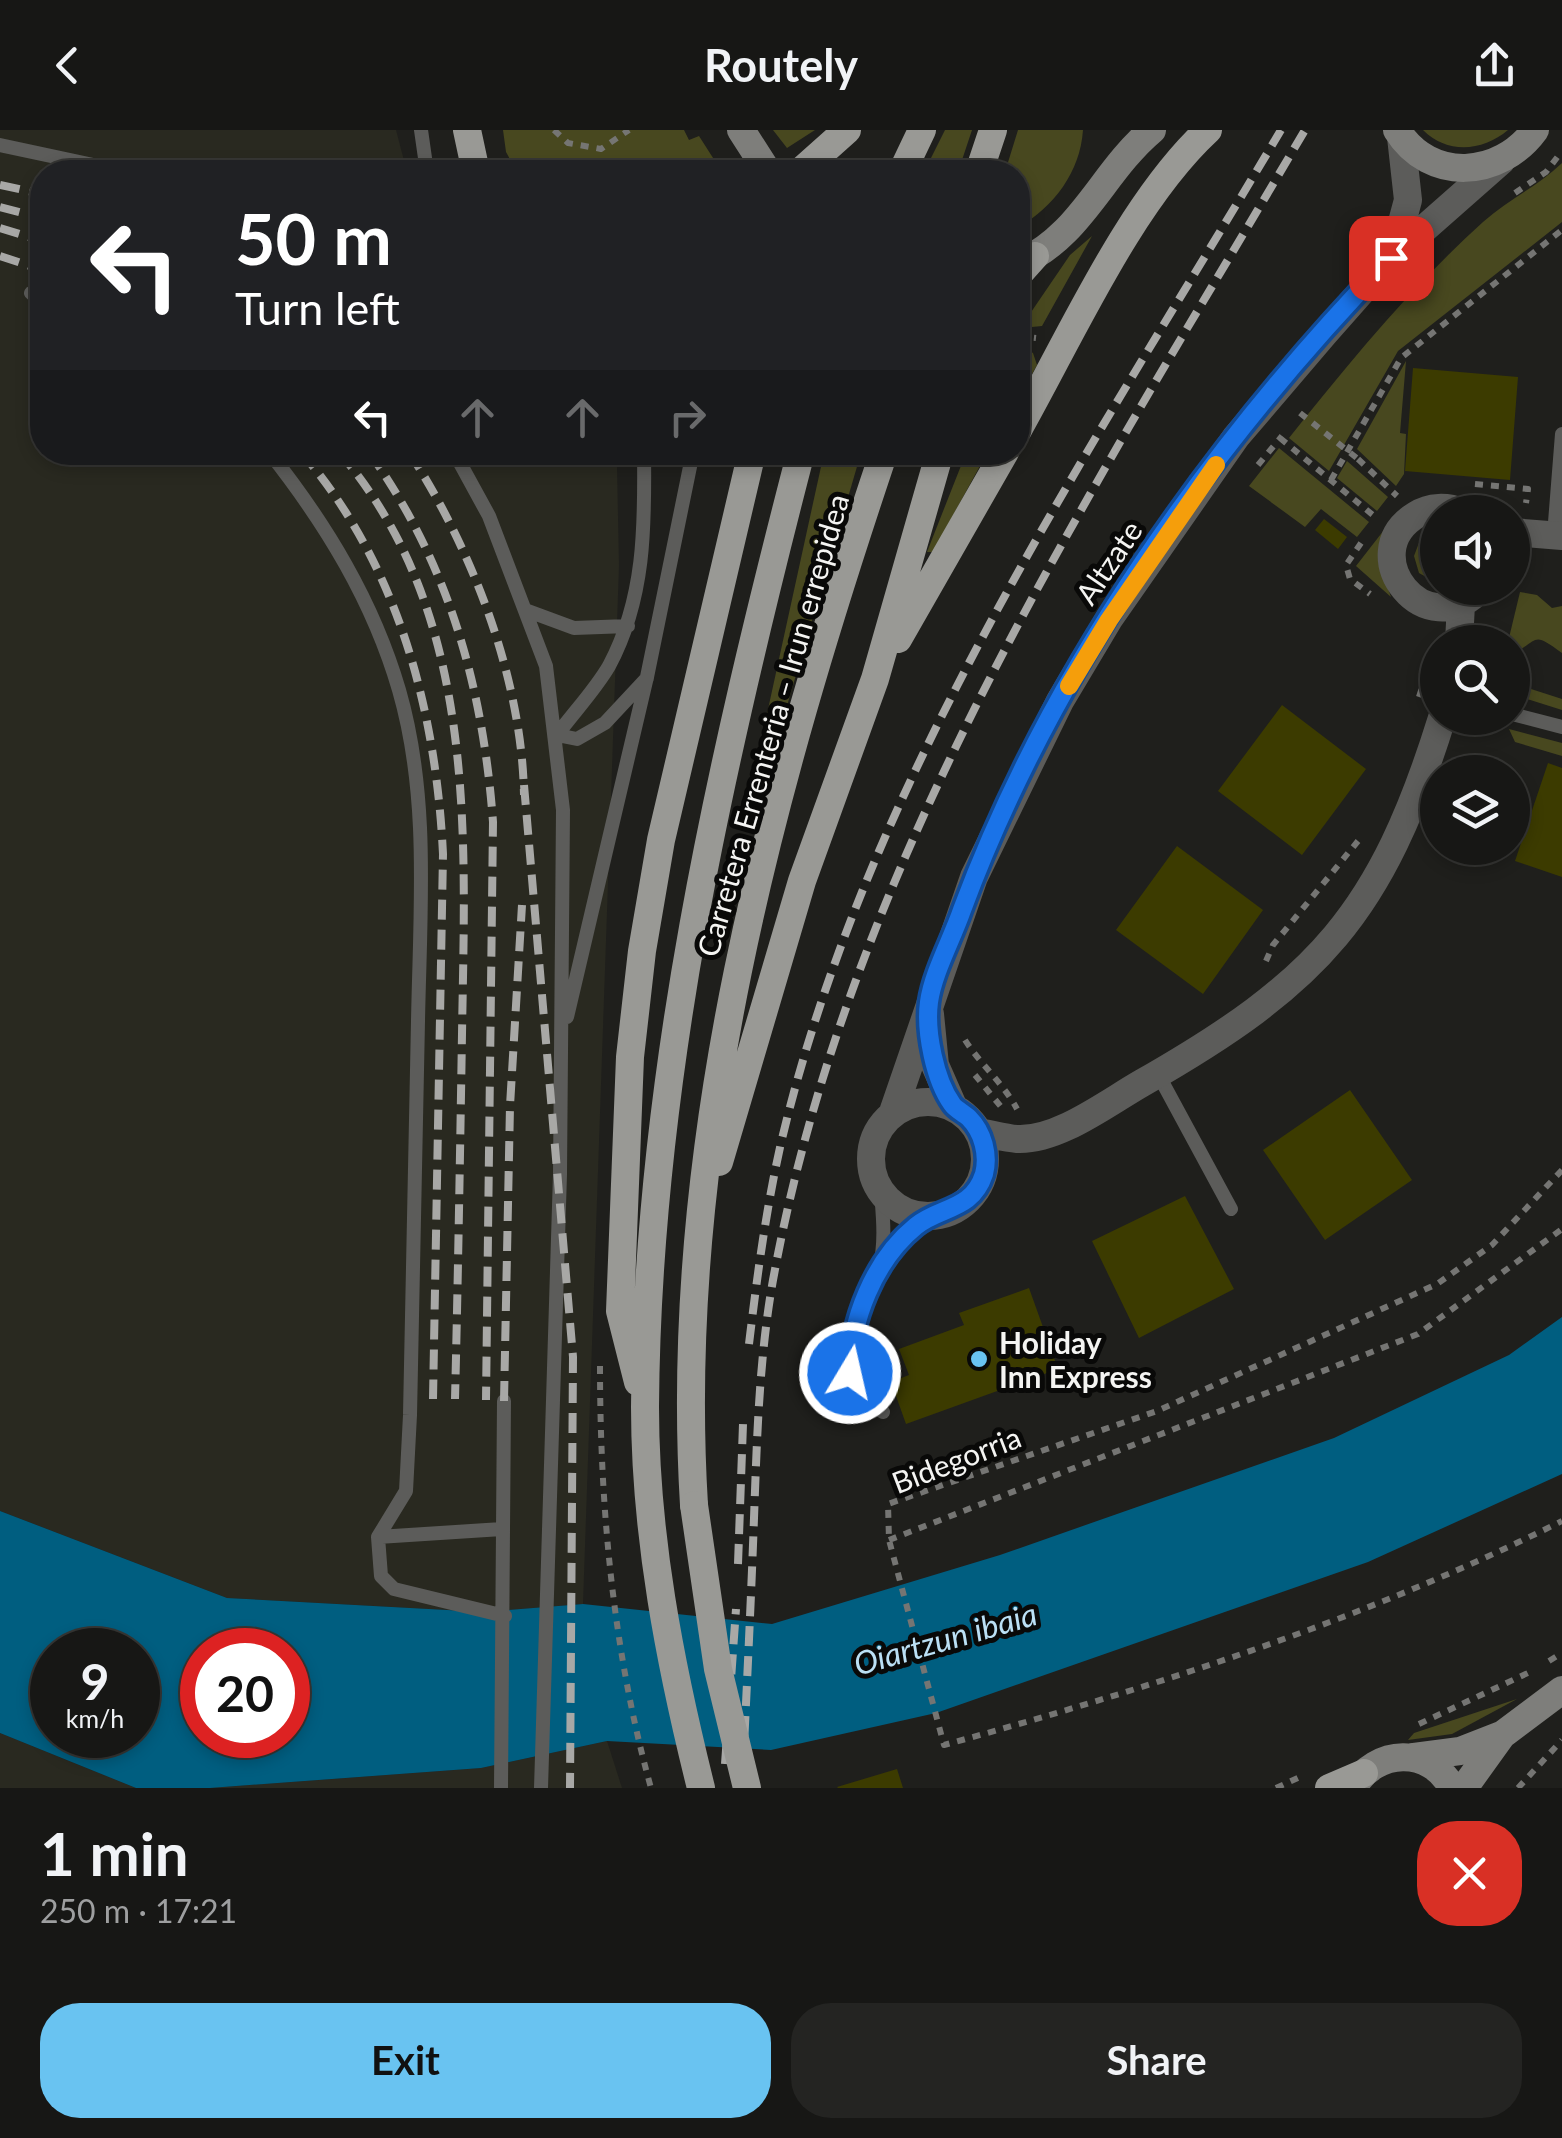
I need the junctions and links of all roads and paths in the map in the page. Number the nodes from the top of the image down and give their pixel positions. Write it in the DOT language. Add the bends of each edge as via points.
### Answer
graph roads {
  1 [pos="421,130"];
  2 [pos="467,130"];
  3 [pos="554,130"];
  4 [pos="629,130"];
  5 [pos="742,130"];
  6 [pos="846,130"];
  7 [pos="922,130"];
  8 [pos="993,130"];
  9 [pos="1120,130"];
  10 [pos="1152,130"];
  11 [pos="1208,130"];
  12 [pos="1534,130"];
  13 [pos="1399,134"];
  14 [pos="0,144"];
  15 [pos="72,160"];
  16 [pos="425,160"];
  17 [pos="473,160"];
  18 [pos="761,160"];
  19 [pos="813,160"];
  20 [pos="908,160"];
  21 [pos="982,160"];
  22 [pos="1501,161"];
  23 [pos="1107,180"];
  24 [pos="1562,230"];
  25 [pos="1391,258"];
  26 [pos="1030,259"];
  27 [pos="1410,288"];
  28 [pos="1399,300"];
  29 [pos="1310,400"];
  30 [pos="1030,409"];
  31 [pos="1300,413"];
  32 [pos="1562,434"];
  33 [pos="1280,438"];
  34 [pos="1358,459"];
  35 [pos="279,465"];
  36 [pos="461,465"];
  37 [pos="644,465"];
  38 [pos="691,465"];
  39 [pos="749,465"];
  40 [pos="798,465"];
  41 [pos="880,465"];
  42 [pos="936,465"];
  43 [pos="998,465"];
  44 [pos="1256,468"];
  45 [pos="1331,480"];
  46 [pos="1399,498"];
  47 [pos="1420,514"];
  48 [pos="1530,533"];
  49 [pos="1368,535"];
  50 [pos="1558,535"];
  51 [pos="1420,601"];
  52 [pos="1382,603"];
  53 [pos="528,610"];
  54 [pos="628,626"];
  55 [pos="647,677"];
  56 [pos="875,680"];
  57 [pos="1420,697"];
  58 [pos="1416,705"];
  59 [pos="1530,719"];
  60 [pos="1562,727"];
  61 [pos="557,734"];
  62 [pos="1436,735"];
  63 [pos="1368,828"];
  64 [pos="1262,968"];
  65 [pos="928,1002"];
  66 [pos="964,1029"];
  67 [pos="954,1038"];
  68 [pos="561,1042"];
  69 [pos="958,1049"];
  70 [pos="970,1069"];
  71 [pos="1158,1074"];
  72 [pos="952,1106"];
  73 [pos="1005,1112"];
  74 [pos="892,1115"];
  75 [pos="1021,1129"];
  76 [pos="979,1132"];
  77 [pos="1562,1170"];
  78 [pos="978,1187"];
  79 [pos="881,1192"];
  80 [pos="1231,1209"];
  81 [pos="931,1216"];
  82 [pos="698,1230"];
  83 [pos="1562,1230"];
  84 [pos="879,1268"];
  85 [pos="504,1401"];
  86 [pos="645,1408"];
  87 [pos="883,1412"];
  88 [pos="605,1520"];
  89 [pos="1562,1522"];
  90 [pos="502,1529"];
  91 [pos="378,1537"];
  92 [pos="889,1540"];
  93 [pos="505,1619"];
  94 [pos="1562,1690"];
  95 [pos="1502,1734"];
  96 [pos="1562,1740"];
  97 [pos="1414,1757"];
  98 [pos="1358,1780"];
  99 [pos="501,1781"];
  100 [pos="540,1788"];
  101 [pos="651,1788"];
  102 [pos="701,1788"];
  103 [pos="747,1788"];
  104 [pos="1328,1788"];
  105 [pos="1452,1788"];
  106 [pos="1464,1788"];
  107 [pos="1518,1788"];
  1 -- 16 [label="lane"];
  2 -- 17 [label="main road"];
  3 -- 4 [label="path" via="568,143 601,149"];
  5 -- 18 [label="main road"];
  6 -- 19 [label="main road"];
  7 -- 20 [label="main road"];
  8 -- 21 [label="main road"];
  9 -- 23 [label="main road"];
  10 -- 23 [label="main road"];
  11 -- 30 [label="main road" via="1181,155 1134,225"];
  12 -- 22 [label="main road"];
  13 -- 22 [label="main road" via="1414,151 1447,167"];
  13 -- 25 [label="street, Altzate" via="1408,200"];
  14 -- 15 [label="lane"];
  22 -- 25 [label="street, Altzate"];
  23 -- 26 [label="main road" via="1086,214"];
  24 -- 45 [label="path" via="1400,358"];
  25 -- 65 [label="street, Altzate" via="1236,437 1109,620 1018,781"];
  27 -- 28 [label="path"];
  29 -- 31 [label="path"];
  31 -- 33 [label="path"];
  31 -- 34 [label="path, bridge"];
  32 -- 50 [label="lane"];
  33 -- 44 [label="path"];
  33 -- 45 [label="path"];
  35 -- 91 [label="lane" via="366,602 415,758 421,880 410,1414 406,1490"];
  36 -- 53 [label="lane"];
  37 -- 54 [label="lane" via="646,530"];
  38 -- 55 [label="lane"];
  39 -- 86 [label="main road" via="661,840 630,1057 620,1311"];
  40 -- 86 [label="main road, Carretera Errenteria – Irun errepidea" via="740,705 669,1064"];
  41 -- 82 [label="main road, Carretera Errenteria – Irun errepidea" via="756,888 718,1072"];
  42 -- 56 [label="main road"];
  43 -- 56 [label="main road"];
  45 -- 46 [label="path" via="1378,520"];
  47 -- 51 [label="street" via="1402,526 1392,557 1394,574"];
  48 -- 50 [label="street"];
  49 -- 52 [label="path" via="1346,564 1350,579"];
  53 -- 54 [label="lane" via="574,628"];
  53 -- 61 [label="lane"];
  54 -- 61 [label="lane" via="607,670"];
  55 -- 61 [label="lane" via="604,723 576,739"];
  55 -- 68 [label="lane"];
  56 -- 82 [label="main road" via="802,881"];
  57 -- 58 [label="path"];
  59 -- 60 [label="lane"];
  61 -- 68 [label="lane" via="563,810"];
  62 -- 71 [label="street" via="1398,842 1322,956 1250,1017"];
  63 -- 64 [label="path" via="1272,945"];
  65 -- 72 [label="street, Altzate" via="935,1065"];
  65 -- 74 [label="street, Altzate"];
  66 -- 75 [label="path" via="984,1068 1006,1087"];
  67 -- 69 [label="path"];
  68 -- 100 [label="lane"];
  70 -- 73 [label="path"];
  71 -- 75 [label="street" via="1057,1129"];
  71 -- 80 [label="lane"];
  72 -- 74 [label="street" via="916,1102"];
  72 -- 76 [label="street"];
  74 -- 79 [label="street" via="870,1156"];
  75 -- 76 [label="street"];
  75 -- 78 [label="street"];
  76 -- 78 [label="street" via="985,1169"];
  77 -- 92 [label="path, Bidegorria" via="1492,1244 1436,1284 1157,1411 888,1504"];
  78 -- 81 [label="street" via="966,1203"];
  79 -- 81 [label="street" via="912,1214"];
  79 -- 84 [label="lane"];
  81 -- 84 [label="lane"];
  82 -- 103 [label="main road, Carretera Errenteria – Irun errepidea, bridge" via="688,1409 694,1505 718,1670"];
  83 -- 92 [label="path" via="1418,1334"];
  84 -- 87 [label="lane" via="850,1343 850,1373 858,1397"];
  85 -- 90 [label="lane"];
  86 -- 102 [label="main road, Carretera Errenteria – Irun errepidea" via="650,1512 674,1678"];
  88 -- 101 [label="path"];
  89 -- 92 [label="path, Bidegorria" via="1471,1564 1140,1691 944,1745"];
  90 -- 91 [label="lane"];
  90 -- 93 [label="lane"];
  91 -- 93 [label="lane" via="381,1576 394,1589"];
  93 -- 99 [label="lane"];
  94 -- 95 [label="main road"];
  95 -- 97 [label="main road" via="1460,1751"];
  95 -- 106 [label="main road"];
  96 -- 107 [label="path"];
  97 -- 98 [label="main road" via="1382,1760"];
  97 -- 105 [label="main road" via="1438,1770"];
  98 -- 104 [label="main road"];
}
